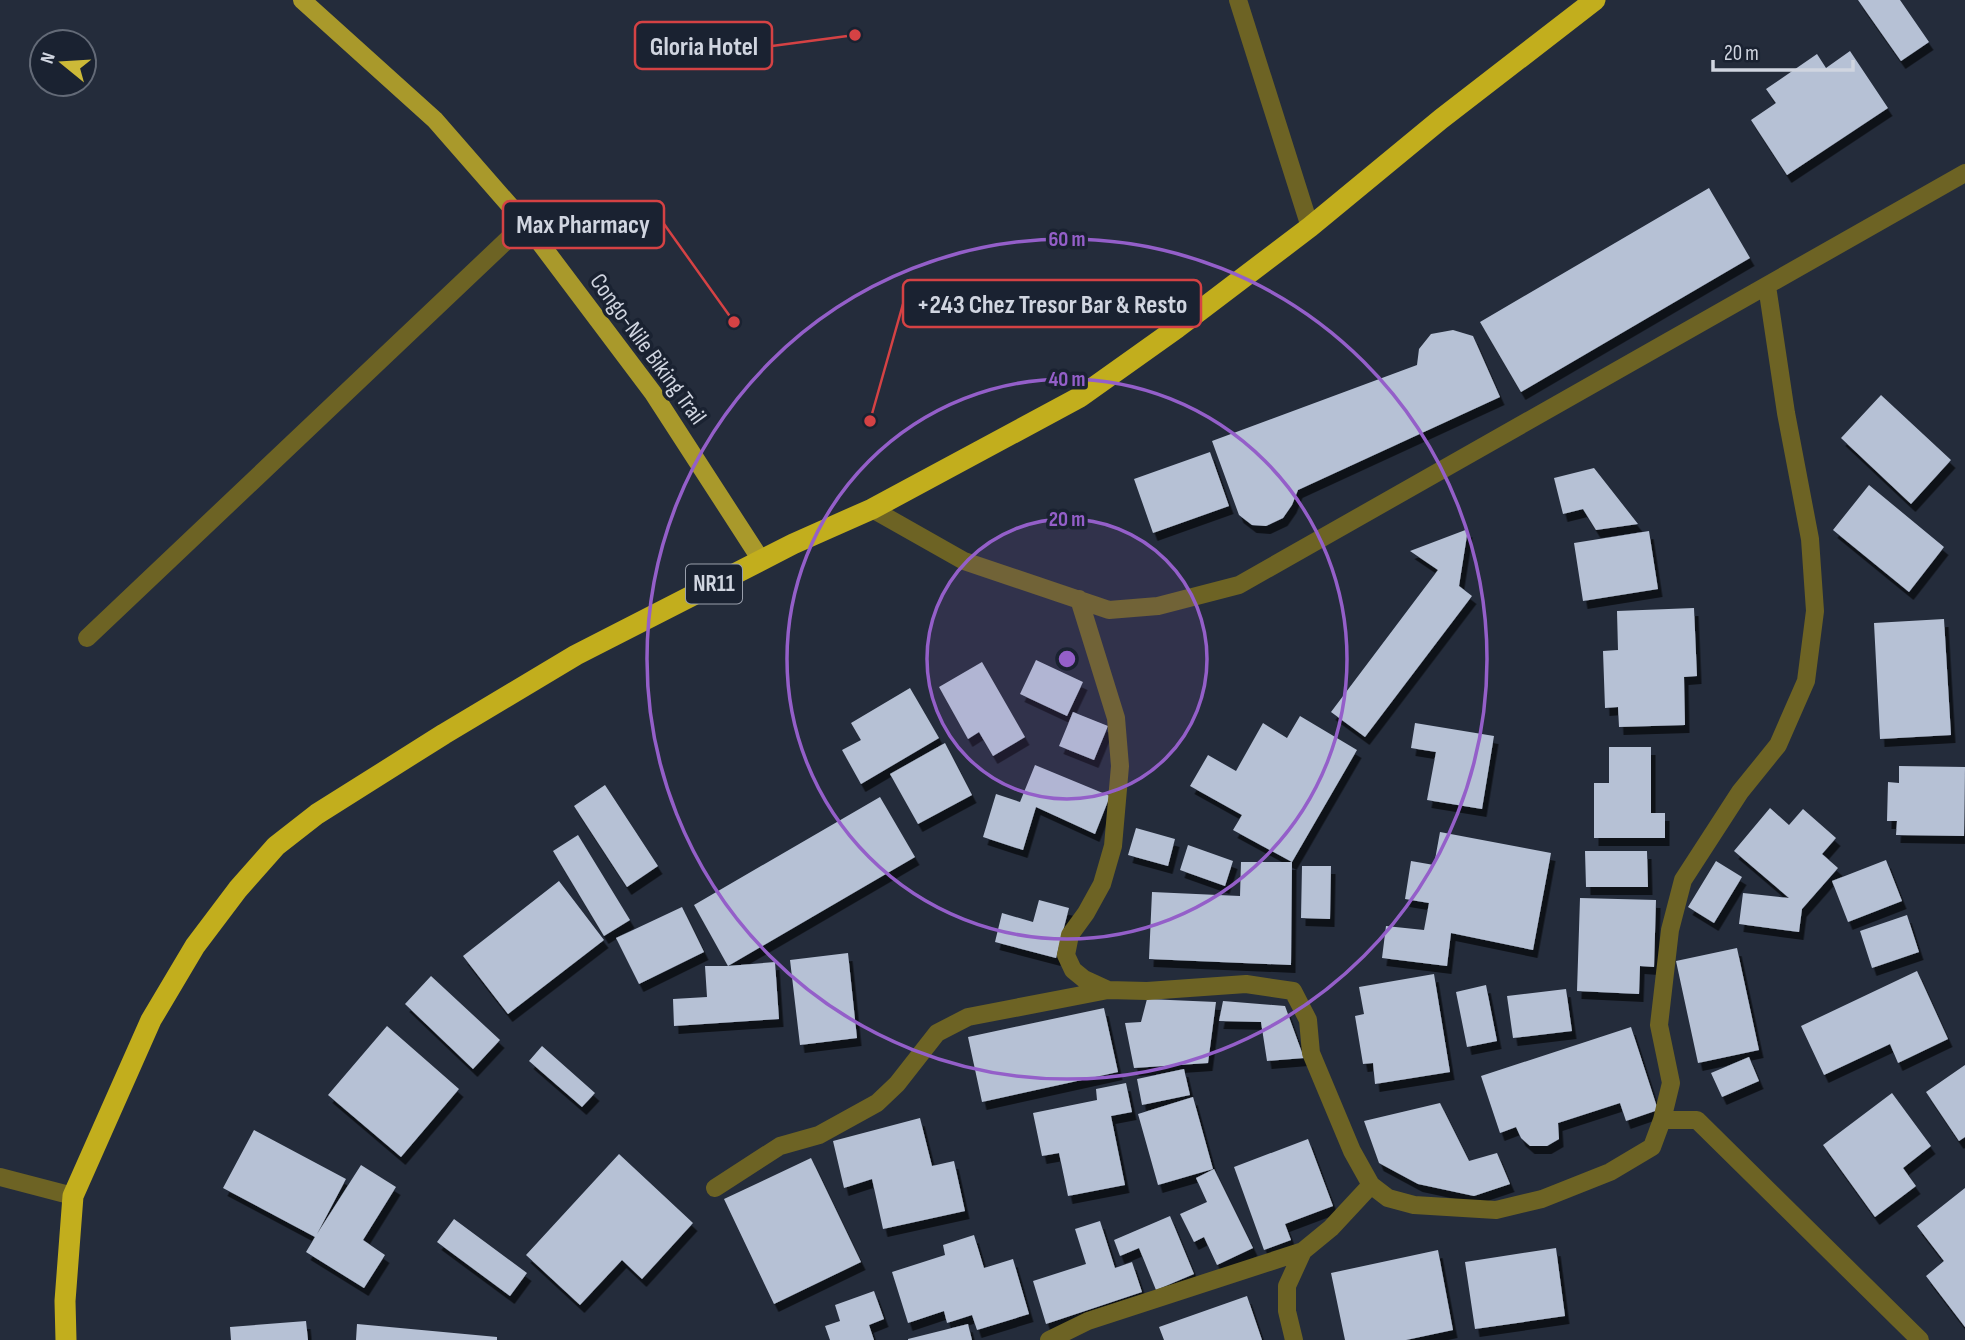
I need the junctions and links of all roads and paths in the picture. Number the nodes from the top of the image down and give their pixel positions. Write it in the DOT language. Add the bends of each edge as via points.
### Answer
graph roads {
  1 [pos="302,0"];
  2 [pos="1238,0"];
  3 [pos="1595,0"];
  4 [pos="1965,173"];
  5 [pos="525,223"];
  6 [pos="1310,227"];
  7 [pos="1767,286"];
  8 [pos="872,509"];
  9 [pos="761,560"];
  10 [pos="1079,599"];
  11 [pos="87,638"];
  12 [pos="1108,990"];
  13 [pos="1662,1120"];
  14 [pos="0,1177"];
  15 [pos="1371,1185"];
  16 [pos="715,1188"];
  17 [pos="73,1196"];
  18 [pos="1303,1251"];
  19 [pos="66,1340"];
  20 [pos="1049,1340"];
  21 [pos="1294,1340"];
  22 [pos="1920,1340"];
  1 -- 5 [label="main road, Congo-Nile Biking Trail" via="435,120"];
  2 -- 6 [label="street"];
  3 -- 6 [label="highway, NR11"];
  4 -- 7 [label="street"];
  5 -- 9 [label="main road, Congo-Nile Biking Trail" via="653,393"];
  5 -- 11 [label="street"];
  6 -- 8 [label="highway, NR11" via="1080,397"];
  7 -- 10 [label="street" via="1239,585 1157,606 1109,610"];
  7 -- 13 [label="street" via="1810,539 1815,611 1806,681 1778,745 1740,792 1683,880 1670,930 1659,1025 1671,1083"];
  8 -- 9 [label="highway, NR11"];
  8 -- 10 [label="street" via="964,561"];
  9 -- 17 [label="highway, NR11" via="576,655 317,814 276,846 195,946 150,1020"];
  10 -- 12 [label="street" via="1116,718 1119,766 1113,846 1102,884 1070,935 1066,955 1073,970"];
  12 -- 15 [label="street" via="1147,992 1246,984 1293,991 1308,1020 1311,1053"];
  12 -- 16 [label="street" via="968,1017 949,1025 877,1103 819,1135 780,1146"];
  13 -- 15 [label="street" via="1652,1147 1610,1172 1542,1199 1496,1210 1414,1205 1388,1198"];
  13 -- 22 [label="street" via="1698,1120"];
  14 -- 17 [label="street"];
  15 -- 18 [label="street"];
  17 -- 19 [label="highway, NR11"];
  18 -- 20 [label="street" via="1088,1321"];
  18 -- 21 [label="street" via="1287,1286"];
}
